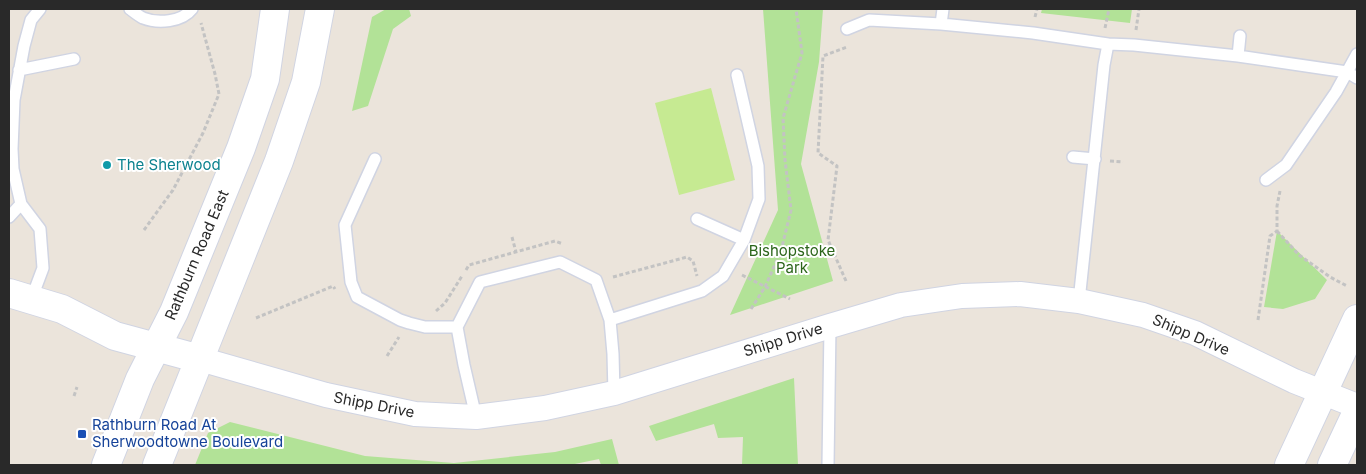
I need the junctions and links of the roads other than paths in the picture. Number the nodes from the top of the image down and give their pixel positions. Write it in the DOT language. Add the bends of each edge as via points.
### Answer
graph roads {
  1 [pos="40,9"];
  2 [pos="130,9"];
  3 [pos="192,9"];
  4 [pos="275,9"];
  5 [pos="320,9"];
  6 [pos="943,9"];
  7 [pos="941,24"];
  8 [pos="847,29"];
  9 [pos="1240,36"];
  10 [pos="1108,44"];
  11 [pos="1357,54"];
  12 [pos="1238,56"];
  13 [pos="74,59"];
  14 [pos="20,70"];
  15 [pos="1347,72"];
  16 [pos="737,75"];
  17 [pos="1357,78"];
  18 [pos="1073,157"];
  19 [pos="375,158"];
  20 [pos="1095,159"];
  21 [pos="1266,180"];
  22 [pos="21,204"];
  23 [pos="9,216"];
  24 [pos="697,219"];
  25 [pos="744,240"];
  26 [pos="20,296"];
  27 [pos="1079,301"];
  28 [pos="1357,319"];
  29 [pos="610,320"];
  30 [pos="830,326"];
  31 [pos="457,327"];
  32 [pos="156,347"];
  33 [pos="200,359"];
  34 [pos="614,393"];
  35 [pos="1323,393"];
  36 [pos="1357,406"];
  37 [pos="1357,412"];
  38 [pos="476,417"];
  39 [pos="106,465"];
  40 [pos="157,465"];
  41 [pos="828,465"];
  42 [pos="1289,465"];
  43 [pos="1332,465"];
  1 -- 14 [label="lane" via="30,20"];
  2 -- 3 [label="lane" via="143,18 163,22 184,16"];
  4 -- 32 [label="street, Rathburn Road East" via="265,79 241,148 174,312"];
  5 -- 33 [label="street" via="306,82 279,161"];
  6 -- 7 [label="lane"];
  7 -- 8 [label="lane" via="869,20"];
  7 -- 10 [label="lane"];
  9 -- 12 [label="lane"];
  10 -- 12 [label="lane"];
  10 -- 20 [label="lane"];
  11 -- 15 [label="lane"];
  12 -- 15 [label="lane"];
  13 -- 14 [label="lane"];
  14 -- 22 [label="lane" via="14,100 12,150"];
  15 -- 17 [label="lane"];
  15 -- 21 [label="lane" via="1286,165"];
  16 -- 25 [label="lane" via="758,166 759,200"];
  18 -- 20 [label="lane"];
  19 -- 31 [label="lane" via="345,225 351,282 357,297 409,323 425,327"];
  20 -- 27 [label="lane"];
  22 -- 23 [label="lane"];
  22 -- 26 [label="lane" via="40,229 43,268"];
  24 -- 25 [label="lane"];
  25 -- 29 [label="lane" via="723,276 702,291"];
  26 -- 32 [label="street" via="62,309 115,336"];
  27 -- 30 [label="street, Shipp Drive" via="1020,294 962,296 901,305"];
  27 -- 35 [label="street, Shipp Drive" via="1143,315 1196,333"];
  28 -- 35 [label="street"];
  29 -- 31 [label="lane" via="596,280 560,262 480,282"];
  29 -- 34 [label="lane"];
  30 -- 34 [label="street, Shipp Drive"];
  30 -- 41 [label="lane"];
  31 -- 38 [label="lane"];
  32 -- 33 [label="street"];
  32 -- 39 [label="street, Rathburn Road East"];
  33 -- 38 [label="street, Shipp Drive" via="326,395 415,414"];
  33 -- 40 [label="street"];
  34 -- 38 [label="street, Shipp Drive" via="545,408"];
  35 -- 36 [label="street, Shipp Drive"];
  35 -- 42 [label="street"];
  37 -- 43 [label="street"];
}
